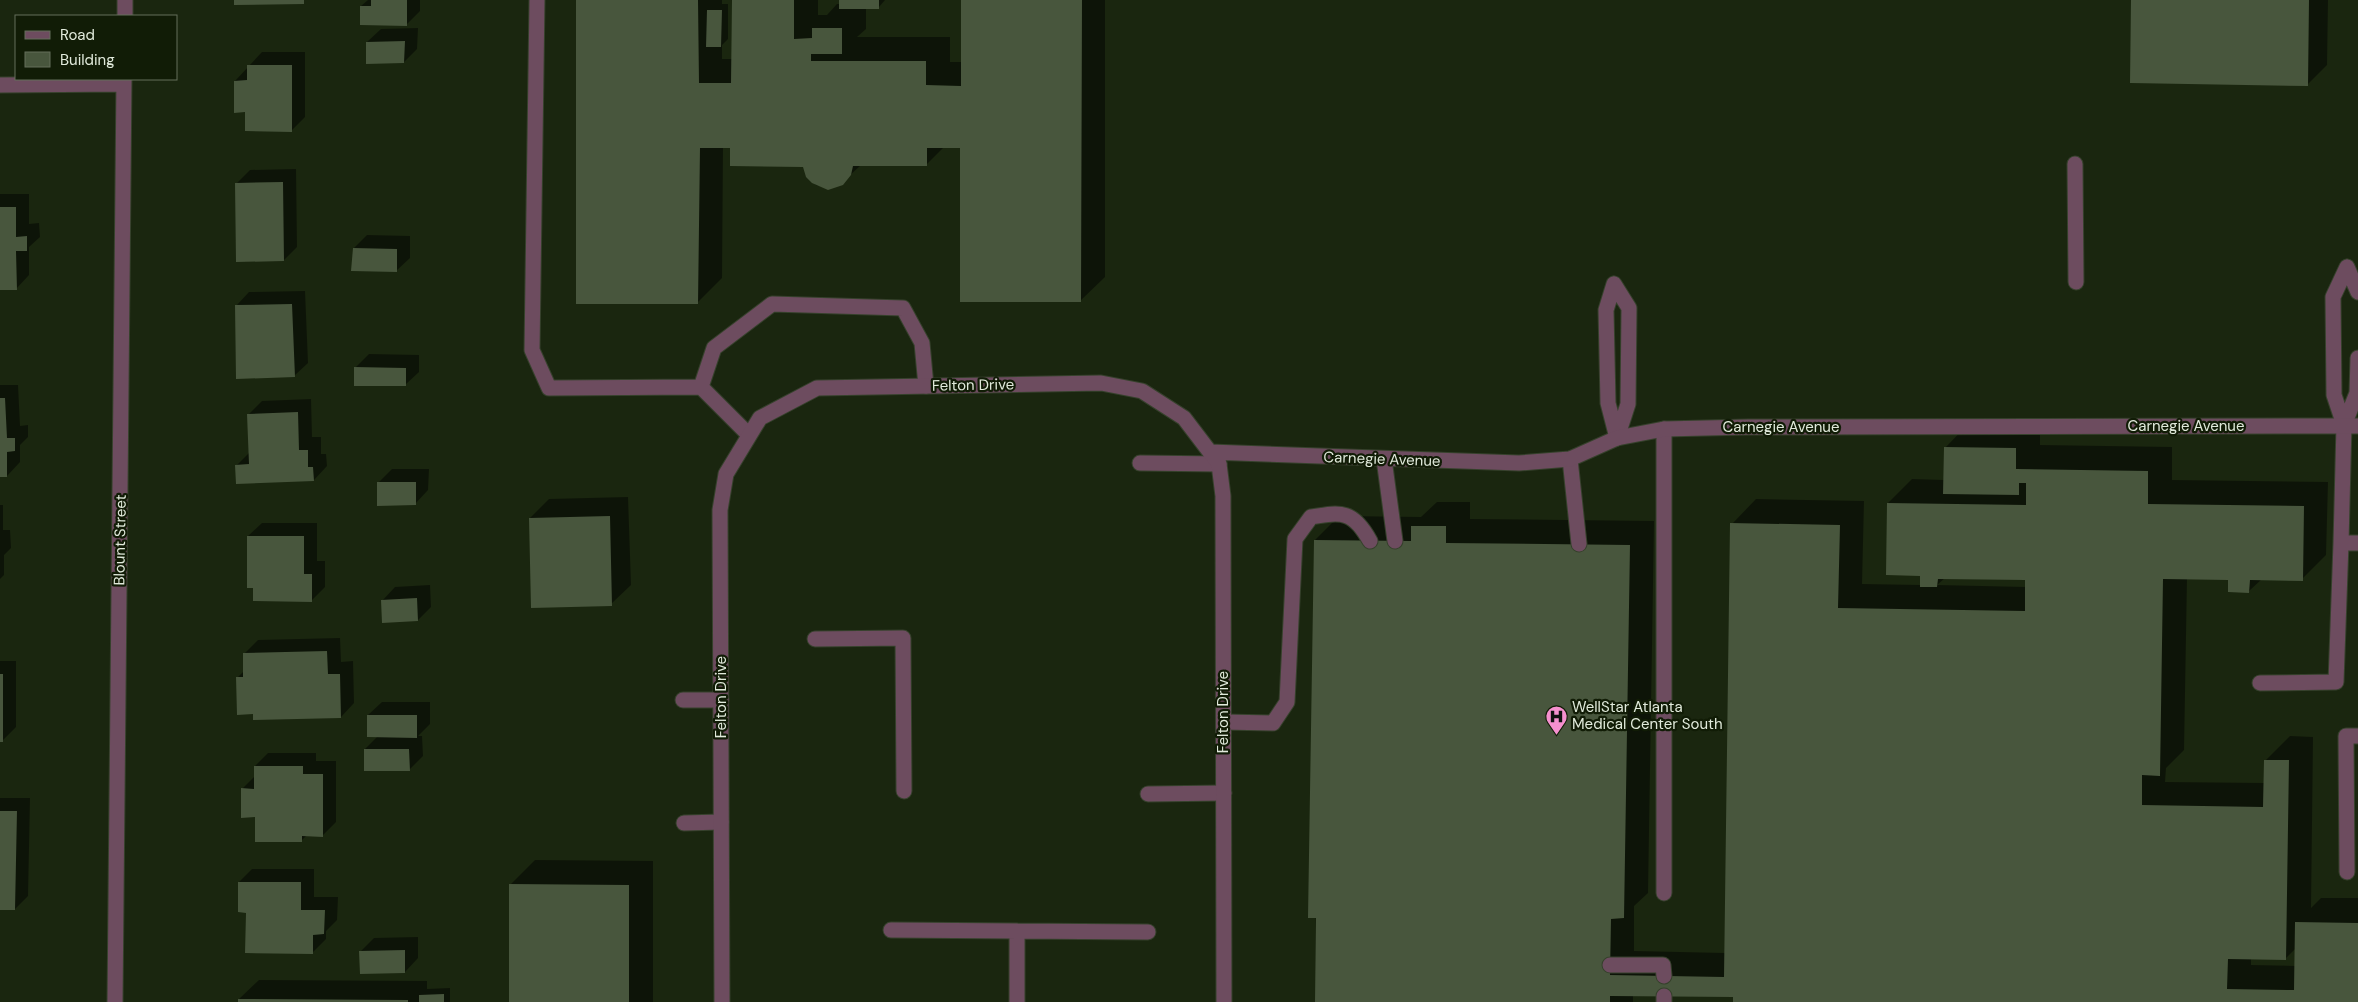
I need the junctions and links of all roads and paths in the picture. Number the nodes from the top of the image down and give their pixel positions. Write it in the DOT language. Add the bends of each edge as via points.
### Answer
graph roads {
  1 [pos="125,0"];
  2 [pos="537,0"];
  3 [pos="125,15"];
  4 [pos="124,81"];
  5 [pos="0,85"];
  6 [pos="2075,164"];
  7 [pos="2076,282"];
  8 [pos="2358,292"];
  9 [pos="2358,358"];
  10 [pos="926,386"];
  11 [pos="701,387"];
  12 [pos="2351,425"];
  13 [pos="1664,429"];
  14 [pos="749,435"];
  15 [pos="1617,438"];
  16 [pos="1215,458"];
  17 [pos="1384,459"];
  18 [pos="1570,459"];
  19 [pos="1140,463"];
  20 [pos="1370,541"];
  21 [pos="1394,541"];
  22 [pos="2341,543"];
  23 [pos="2358,543"];
  24 [pos="1579,544"];
  25 [pos="815,638"];
  26 [pos="2260,683"];
  27 [pos="683,700"];
  28 [pos="721,700"];
  29 [pos="1224,722"];
  30 [pos="2358,736"];
  31 [pos="904,791"];
  32 [pos="1224,793"];
  33 [pos="1148,794"];
  34 [pos="721,822"];
  35 [pos="684,823"];
  36 [pos="2347,872"];
  37 [pos="1664,894"];
  38 [pos="891,930"];
  39 [pos="1017,931"];
  40 [pos="1148,932"];
  41 [pos="1610,965"];
  42 [pos="1664,976"];
  43 [pos="115,1002"];
  44 [pos="722,1002"];
  45 [pos="1017,1002"];
  46 [pos="1224,1002"];
  1 -- 3 [label="street"];
  2 -- 11 [label="street" via="532,350 549,388"];
  4 -- 5 [label="street"];
  4 -- 43 [label="street, Blount Street"];
  6 -- 7 [label="street"];
  8 -- 12 [label="street" via="2347,267 2332,297 2334,395"];
  9 -- 12 [label="street" via="2357,393"];
  10 -- 11 [label="street" via="922,343 904,308 772,304 714,348"];
  10 -- 14 [label="street, Felton Drive" via="817,388 760,418"];
  10 -- 16 [label="street, Felton Drive" via="1101,384 1142,391 1184,418"];
  11 -- 14 [label="street"];
  12 -- 13 [label="street, Carnegie Avenue"];
  12 -- 22 [label="street"];
  13 -- 15 [label="street, Carnegie Avenue"];
  13 -- 37 [label="street"];
  14 -- 28 [label="street, Felton Drive" via="726,474 720,510"];
  15 -- 15 [label="street" via="1628,404 1629,308 1614,284 1606,310 1608,403"];
  15 -- 18 [label="street, Carnegie Avenue"];
  16 -- 17 [label="street, Carnegie Avenue"];
  16 -- 19 [label="street, Carnegie Avenue"];
  16 -- 29 [label="street, Felton Drive" via="1223,496"];
  17 -- 18 [label="street, Carnegie Avenue" via="1519,463"];
  17 -- 21 [label="street"];
  18 -- 24 [label="street"];
  20 -- 29 [label="street" via="1361,524 1340,512 1310,517 1295,539 1287,702 1273,723"];
  22 -- 23 [label="street"];
  22 -- 26 [label="street" via="2336,682"];
  25 -- 31 [label="street" via="903,638"];
  27 -- 28 [label="street"];
  28 -- 34 [label="street, Felton Drive"];
  29 -- 32 [label="street, Felton Drive"];
  30 -- 36 [label="street" via="2346,736"];
  32 -- 33 [label="street"];
  32 -- 46 [label="street, Felton Drive"];
  34 -- 35 [label="street"];
  34 -- 44 [label="street, Felton Drive"];
  38 -- 39 [label="street"];
  39 -- 40 [label="street"];
  39 -- 45 [label="street"];
  41 -- 42 [label="street" via="1663,965"];
}
